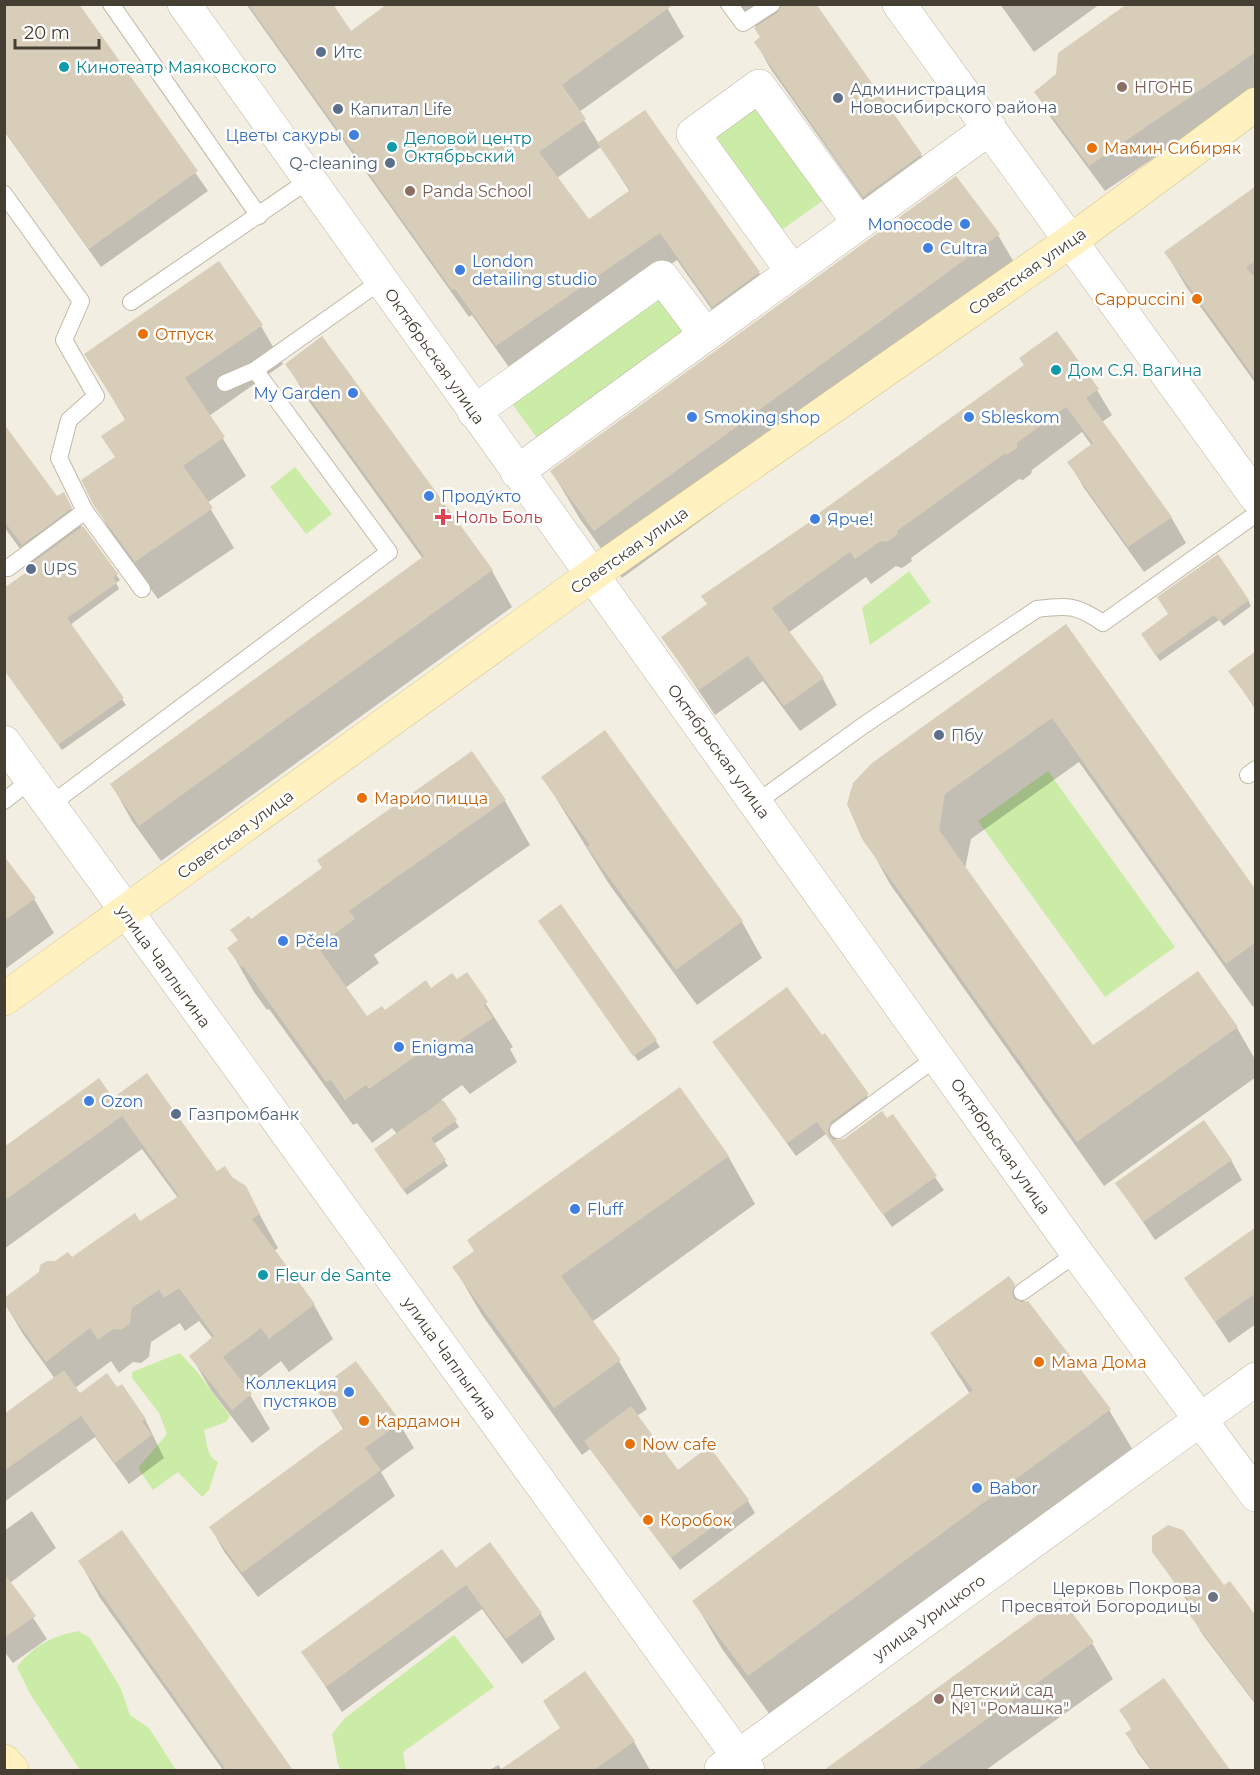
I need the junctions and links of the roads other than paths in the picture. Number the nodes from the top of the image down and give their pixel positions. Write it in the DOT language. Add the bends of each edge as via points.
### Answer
graph roads {
  1 [pos="111,4"];
  2 [pos="184,4"];
  3 [pos="729,4"];
  4 [pos="772,4"];
  5 [pos="899,4"];
  6 [pos="1256,105"];
  7 [pos="990,128"];
  8 [pos="309,180"];
  9 [pos="4,194"];
  10 [pos="259,216"];
  11 [pos="858,222"];
  12 [pos="1072,240"];
  13 [pos="792,271"];
  14 [pos="381,281"];
  15 [pos="131,302"];
  16 [pos="705,334"];
  17 [pos="255,370"];
  18 [pos="225,384"];
  19 [pos="474,412"];
  20 [pos="517,472"];
  21 [pos="1256,496"];
  22 [pos="85,512"];
  23 [pos="1256,514"];
  24 [pos="6,567"];
  25 [pos="592,575"];
  26 [pos="142,589"];
  27 [pos="4,742"];
  28 [pos="40,793"];
  29 [pos="4,801"];
  30 [pos="756,803"];
  31 [pos="126,913"];
  32 [pos="4,999"];
  33 [pos="937,1057"];
  34 [pos="838,1130"];
  35 [pos="1077,1253"];
  36 [pos="1022,1293"];
  37 [pos="1256,1379"];
  38 [pos="1198,1420"];
  39 [pos="1256,1495"];
  40 [pos="4,1761"];
  41 [pos="735,1766"];
  42 [pos="12,1770"];
  1 -- 10 [label="lane"];
  2 -- 8 [label="street, Октябрьская улица"];
  3 -- 4 [label="lane" via="743,23"];
  5 -- 7 [label="street"];
  6 -- 12 [label="street, Советская улица"];
  7 -- 11 [label="street"];
  7 -- 12 [label="street"];
  8 -- 10 [label="lane"];
  8 -- 14 [label="street, Октябрьская улица"];
  9 -- 22 [label="lane" via="81,302 64,340 96,396 69,420 59,458"];
  10 -- 15 [label="lane"];
  11 -- 13 [label="street"];
  11 -- 13 [label="street" via="759,86 693,134"];
  12 -- 21 [label="street"];
  12 -- 25 [label="street, Советская улица"];
  13 -- 16 [label="street"];
  14 -- 17 [label="lane"];
  14 -- 19 [label="street, Октябрьская улица"];
  16 -- 19 [label="street" via="662,277"];
  16 -- 20 [label="street"];
  17 -- 18 [label="lane"];
  17 -- 28 [label="lane" via="389,552"];
  19 -- 20 [label="street, Октябрьская улица"];
  20 -- 25 [label="street, Октябрьская улица"];
  22 -- 24 [label="lane"];
  22 -- 26 [label="lane"];
  23 -- 30 [label="lane" via="1103,623 1083,609 1066,605 1037,609"];
  25 -- 30 [label="street, Октябрьская улица"];
  25 -- 31 [label="street, Советская улица"];
  27 -- 28 [label="street, улица Чаплыгина"];
  28 -- 29 [label="lane"];
  28 -- 31 [label="street, улица Чаплыгина"];
  30 -- 33 [label="street, Октябрьская улица"];
  31 -- 32 [label="street, Советская улица"];
  31 -- 41 [label="street, улица Чаплыгина"];
  33 -- 34 [label="lane"];
  33 -- 35 [label="street, Октябрьская улица"];
  35 -- 36 [label="lane"];
  35 -- 38 [label="street, Октябрьская улица"];
  37 -- 38 [label="street, улица Урицкого"];
  38 -- 39 [label="street, Октябрьская улица"];
  38 -- 41 [label="street, улица Урицкого"];
  40 -- 42 [label="street"];
}
